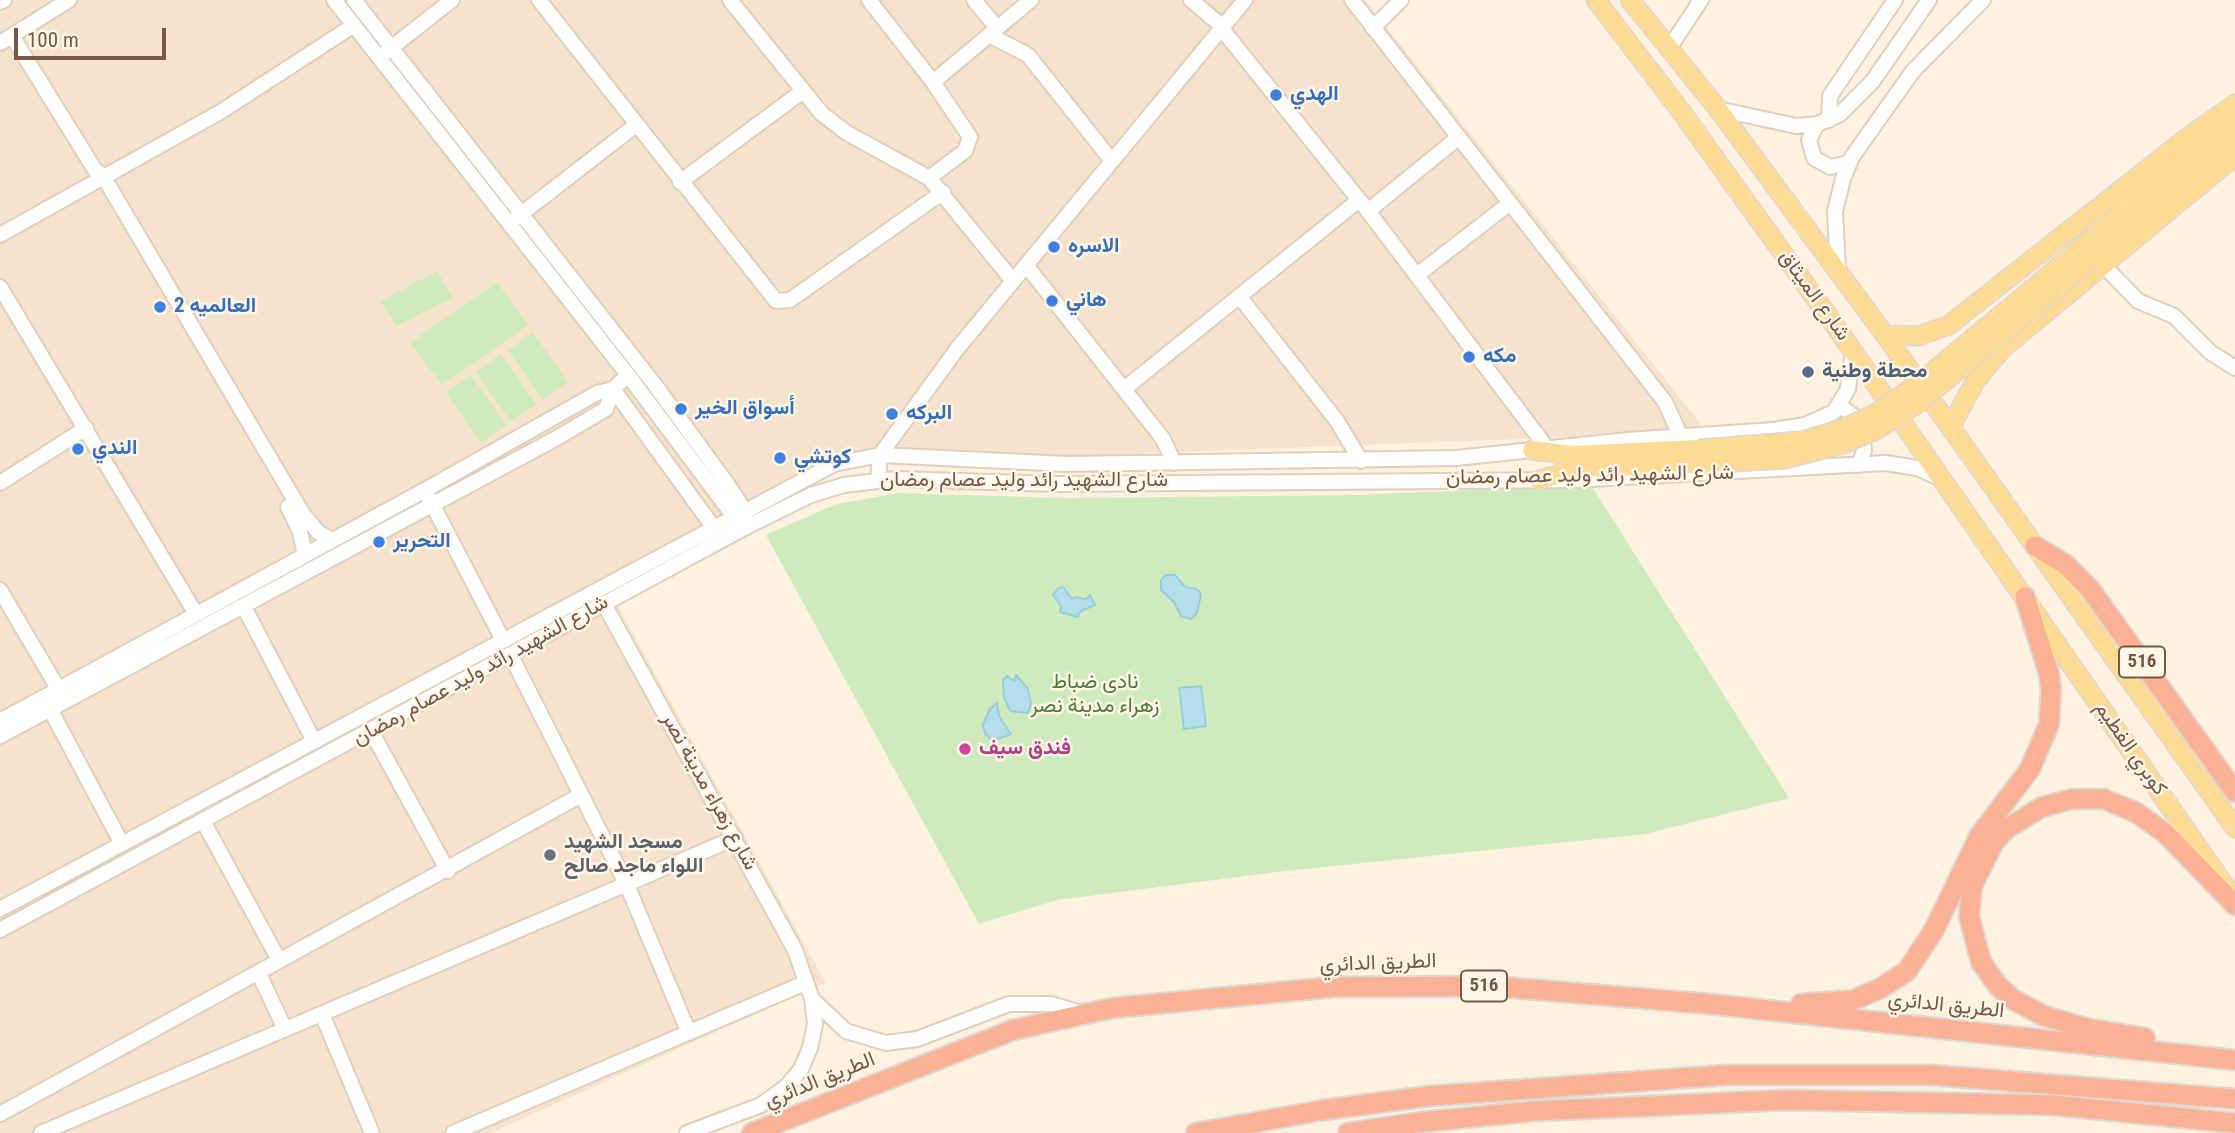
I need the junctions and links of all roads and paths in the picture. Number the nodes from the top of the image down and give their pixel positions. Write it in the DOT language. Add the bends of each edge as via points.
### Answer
graph roads {
  1 [pos="69,0"];
  2 [pos="334,0"];
  3 [pos="354,0"];
  4 [pos="452,0"];
  5 [pos="539,0"];
  6 [pos="730,0"];
  7 [pos="869,0"];
  8 [pos="974,0"];
  9 [pos="1031,0"];
  10 [pos="1191,0"];
  11 [pos="1245,0"];
  12 [pos="1352,0"];
  13 [pos="1401,0"];
  14 [pos="1596,0"];
  15 [pos="1630,0"];
  16 [pos="1701,0"];
  17 [pos="1895,0"];
  18 [pos="1929,0"];
  19 [pos="1983,0"];
  20 [pos="354,25"];
  21 [pos="1222,27"];
  22 [pos="1373,28"];
  23 [pos="993,32"];
  24 [pos="6,39"];
  25 [pos="1670,47"];
  26 [pos="391,48"];
  27 [pos="379,57"];
  28 [pos="933,82"];
  29 [pos="803,91"];
  30 [pos="2235,104"];
  31 [pos="1718,109"];
  32 [pos="2235,119"];
  33 [pos="1823,122"];
  34 [pos="636,125"];
  35 [pos="2235,136"];
  36 [pos="1459,137"];
  37 [pos="2235,156"];
  38 [pos="1112,162"];
  39 [pos="1849,163"];
  40 [pos="98,175"];
  41 [pos="929,177"];
  42 [pos="680,182"];
  43 [pos="943,192"];
  44 [pos="1510,203"];
  45 [pos="1363,206"];
  46 [pos="522,214"];
  47 [pos="510,224"];
  48 [pos="0,235"];
  49 [pos="2092,257"];
  50 [pos="1026,265"];
  51 [pos="1838,270"];
  52 [pos="1417,275"];
  53 [pos="1013,281"];
  54 [pos="0,287"];
  55 [pos="1239,296"];
  56 [pos="1949,326"];
  57 [pos="1885,335"];
  58 [pos="1853,351"];
  59 [pos="2235,368"];
  60 [pos="1984,369"];
  61 [pos="628,375"];
  62 [pos="613,389"];
  63 [pos="1124,389"];
  64 [pos="649,390"];
  65 [pos="1839,405"];
  66 [pos="86,428"];
  67 [pos="1950,428"];
  68 [pos="1681,437"];
  69 [pos="1540,449"];
  70 [pos="880,455"];
  71 [pos="1699,457"];
  72 [pos="1313,461"];
  73 [pos="1361,461"];
  74 [pos="1174,463"];
  75 [pos="1859,465"];
  76 [pos="878,480"];
  77 [pos="1539,480"];
  78 [pos="1314,481"];
  79 [pos="1945,481"];
  80 [pos="0,483"];
  81 [pos="425,491"];
  82 [pos="432,505"];
  83 [pos="739,514"];
  84 [pos="746,527"];
  85 [pos="714,528"];
  86 [pos="332,540"];
  87 [pos="2035,546"];
  88 [pos="305,555"];
  89 [pos="0,590"];
  90 [pos="2025,597"];
  91 [pos="604,604"];
  92 [pos="244,607"];
  93 [pos="196,614"];
  94 [pos="503,640"];
  95 [pos="511,656"];
  96 [pos="59,690"];
  97 [pos="50,709"];
  98 [pos="0,720"];
  99 [pos="371,731"];
  100 [pos="0,736"];
  101 [pos="314,741"];
  102 [pos="2235,792"];
  103 [pos="581,795"];
  104 [pos="203,821"];
  105 [pos="2235,828"];
  106 [pos="735,838"];
  107 [pos="122,844"];
  108 [pos="448,871"];
  109 [pos="627,886"];
  110 [pos="2235,903"];
  111 [pos="0,909"];
  112 [pos="0,930"];
  113 [pos="279,960"];
  114 [pos="258,972"];
  115 [pos="805,983"];
  116 [pos="812,999"];
  117 [pos="1710,1004"];
  118 [pos="1082,1013"];
  119 [pos="321,1014"];
  120 [pos="285,1029"];
  121 [pos="689,1033"];
  122 [pos="2227,1059"];
  123 [pos="2235,1099"];
  124 [pos="0,1114"];
  125 [pos="2235,1123"];
  126 [pos="41,1133"];
  127 [pos="372,1133"];
  128 [pos="453,1133"];
  129 [pos="687,1133"];
  130 [pos="752,1133"];
  131 [pos="1196,1133"];
  132 [pos="1348,1133"];
  1 -- 24 [label="street"];
  2 -- 20 [label="street"];
  3 -- 26 [label="street"];
  4 -- 26 [label="street"];
  5 -- 34 [label="street"];
  6 -- 29 [label="street"];
  7 -- 28 [label="street"];
  8 -- 23 [label="street"];
  9 -- 23 [label="street"];
  10 -- 21 [label="street"];
  11 -- 21 [label="street"];
  12 -- 22 [label="street"];
  13 -- 22 [label="street"];
  14 -- 58 [label="main road, شارع الميثاق"];
  15 -- 25 [label="main road, شارع الميثاق"];
  16 -- 25 [label="street"];
  17 -- 33 [label="street" via="1830,96"];
  18 -- 33 [label="street" via="1872,82 1848,109"];
  19 -- 39 [label="street" via="1913,71"];
  20 -- 27 [label="street"];
  20 -- 40 [label="street" via="151,152"];
  21 -- 38 [label="street"];
  21 -- 45 [label="street"];
  22 -- 36 [label="street"];
  23 -- 28 [label="street"];
  23 -- 38 [label="street" via="1028,55"];
  24 -- 40 [label="street"];
  25 -- 31 [label="main road, شارع الميثاق"];
  26 -- 27 [label="street"];
  26 -- 46 [label="street"];
  27 -- 47 [label="street"];
  28 -- 41 [label="street" via="970,137 965,151"];
  29 -- 41 [label="street" via="834,125"];
  29 -- 42 [label="street"];
  30 -- 56 [label="main road"];
  31 -- 33 [label="street" via="1785,126"];
  31 -- 51 [label="main road, شارع الميثاق"];
  32 -- 49 [label="main road"];
  33 -- 39 [label="street" via="1809,141 1814,158 1830,167"];
  34 -- 42 [label="street"];
  34 -- 46 [label="street"];
  35 -- 49 [label="main road"];
  36 -- 44 [label="street"];
  36 -- 45 [label="street"];
  37 -- 49 [label="main road"];
  38 -- 50 [label="street"];
  39 -- 51 [label="street" via="1835,211"];
  40 -- 48 [label="street"];
  40 -- 86 [label="street" via="303,514"];
  40 -- 88 [label="street" via="294,517"];
  41 -- 43 [label="street"];
  42 -- 43 [label="street" via="770,296 783,302 875,243"];
  43 -- 53 [label="street"];
  44 -- 52 [label="street"];
  44 -- 68 [label="street" via="1665,401"];
  45 -- 52 [label="street"];
  45 -- 55 [label="street"];
  46 -- 47 [label="street"];
  46 -- 64 [label="street"];
  47 -- 61 [label="street"];
  49 -- 59 [label="street" via="2138,301 2174,316 2210,352"];
  49 -- 60 [label="main road"];
  49 -- 71 [label="main road, bridge" via="1875,414 1801,441"];
  50 -- 53 [label="street"];
  50 -- 63 [label="street"];
  51 -- 57 [label="main road, شارع الميثاق"];
  52 -- 69 [label="street"];
  53 -- 70 [label="street"];
  54 -- 66 [label="street"];
  55 -- 63 [label="street"];
  55 -- 73 [label="street" via="1337,421"];
  56 -- 57 [label="main road" via="1919,336"];
  56 -- 60 [label="main road" via="1948,339 1957,358"];
  57 -- 67 [label="main road, شارع الميثاق"];
  58 -- 65 [label="street" via="1851,381"];
  58 -- 79 [label="main road, شارع الميثاق"];
  60 -- 67 [label="main road"];
  61 -- 62 [label="street"];
  61 -- 64 [label="street"];
  62 -- 81 [label="street" via="597,393"];
  62 -- 82 [label="street" via="611,402 602,412"];
  62 -- 85 [label="street"];
  63 -- 74 [label="street" via="1166,444"];
  64 -- 83 [label="street"];
  65 -- 68 [label="street, شارع الشهيد رائد وليد عصام رمضان" via="1825,418 1789,428"];
  65 -- 75 [label="street" via="1862,429 1865,444"];
  66 -- 80 [label="street"];
  66 -- 93 [label="street"];
  67 -- 87 [label="main road, شارع الميثاق"];
  68 -- 69 [label="street, شارع الشهيد رائد وليد عصام رمضان"];
  69 -- 71 [label="main road" via="1571,456"];
  69 -- 73 [label="street, شارع الشهيد رائد وليد عصام رمضان"];
  70 -- 74 [label="street, شارع الشهيد رائد وليد عصام رمضان" via="1000,463"];
  70 -- 76 [label="street"];
  70 -- 83 [label="street, شارع الشهيد رائد وليد عصام رمضان" via="827,467"];
  71 -- 77 [label="main road" via="1580,468"];
  72 -- 73 [label="street, شارع الشهيد رائد وليد عصام رمضان"];
  72 -- 74 [label="street, شارع الشهيد رائد وليد عصام رمضان"];
  72 -- 78 [label="street"];
  75 -- 77 [label="street, شارع الشهيد رائد وليد عصام رمضان"];
  75 -- 79 [label="street, شارع الشهيد رائد وليد عصام رمضان" via="1907,466"];
  76 -- 78 [label="street, شارع الشهيد رائد وليد عصام رمضان" via="1058,484"];
  76 -- 84 [label="street, شارع الشهيد رائد وليد عصام رمضان" via="811,495"];
  77 -- 78 [label="street, شارع الشهيد رائد وليد عصام رمضان"];
  79 -- 90 [label="main road, شارع الميثاق"];
  81 -- 82 [label="street"];
  81 -- 86 [label="street"];
  82 -- 92 [label="street"];
  82 -- 94 [label="street"];
  83 -- 84 [label="street"];
  83 -- 85 [label="street, شارع الشهيد رائد وليد عصام رمضان"];
  84 -- 91 [label="street, شارع الشهيد رائد وليد عصام رمضان"];
  85 -- 94 [label="street, شارع الشهيد رائد وليد عصام رمضان"];
  86 -- 88 [label="street"];
  87 -- 102 [label="highway, 516" via="2065,564 2095,596"];
  87 -- 105 [label="main road, كوبري الفطيم"];
  88 -- 93 [label="street"];
  89 -- 96 [label="street"];
  90 -- 110 [label="main road, كوبري الفطيم"];
  90 -- 117 [label="highway, 516" via="2049,674 2049,724 2030,769 1968,854 1917,959 1888,985 1853,1000"];
  91 -- 95 [label="street, شارع الشهيد رائد وليد عصام رمضان"];
  91 -- 106 [label="street, شارع زهراء مدينة نصر"];
  92 -- 97 [label="street"];
  92 -- 101 [label="street"];
  93 -- 96 [label="street"];
  94 -- 101 [label="street, شارع الشهيد رائد وليد عصام رمضان"];
  95 -- 99 [label="street, شارع الشهيد رائد وليد عصام رمضان"];
  95 -- 103 [label="street"];
  96 -- 98 [label="street"];
  97 -- 100 [label="street"];
  97 -- 107 [label="street"];
  99 -- 104 [label="street, شارع الشهيد رائد وليد عصام رمضان"];
  99 -- 108 [label="street"];
  101 -- 107 [label="street, شارع الشهيد رائد وليد عصام رمضان"];
  103 -- 108 [label="street"];
  103 -- 109 [label="street"];
  104 -- 112 [label="street, شارع الشهيد رائد وليد عصام رمضان"];
  104 -- 113 [label="street"];
  106 -- 109 [label="street"];
  106 -- 115 [label="street, شارع زهراء مدينة نصر" via="795,950"];
  107 -- 111 [label="street, شارع الشهيد رائد وليد عصام رمضان"];
  108 -- 113 [label="street"];
  109 -- 119 [label="street"];
  109 -- 121 [label="street"];
  110 -- 122 [label="highway, 516" via="2149,821 2113,802 2086,797 2042,807 2006,829 1977,870 1969,903 1970,929 1981,962 1998,986 2026,1008 2064,1023 2153,1039"];
  113 -- 114 [label="street"];
  114 -- 120 [label="street"];
  114 -- 124 [label="street"];
  115 -- 116 [label="street, شارع زهراء مدينة نصر"];
  115 -- 121 [label="street"];
  116 -- 118 [label="street" via="846,1031 886,1043 917,1039 1009,1004 1051,1004"];
  116 -- 129 [label="street" via="810,1048 787,1086 761,1105"];
  117 -- 118 [label="highway, الطريق الدائري / 516" via="1416,984 1261,992"];
  117 -- 122 [label="highway, الطريق الدائري / 516"];
  118 -- 130 [label="highway, الطريق الدائري / 516" via="1002,1034"];
  119 -- 120 [label="street"];
  119 -- 127 [label="street"];
  120 -- 126 [label="street"];
  121 -- 128 [label="street"];
  123 -- 131 [label="highway" via="1932,1075 1727,1075 1430,1096"];
  125 -- 132 [label="highway" via="2053,1105 1787,1100 1535,1111"];
}
